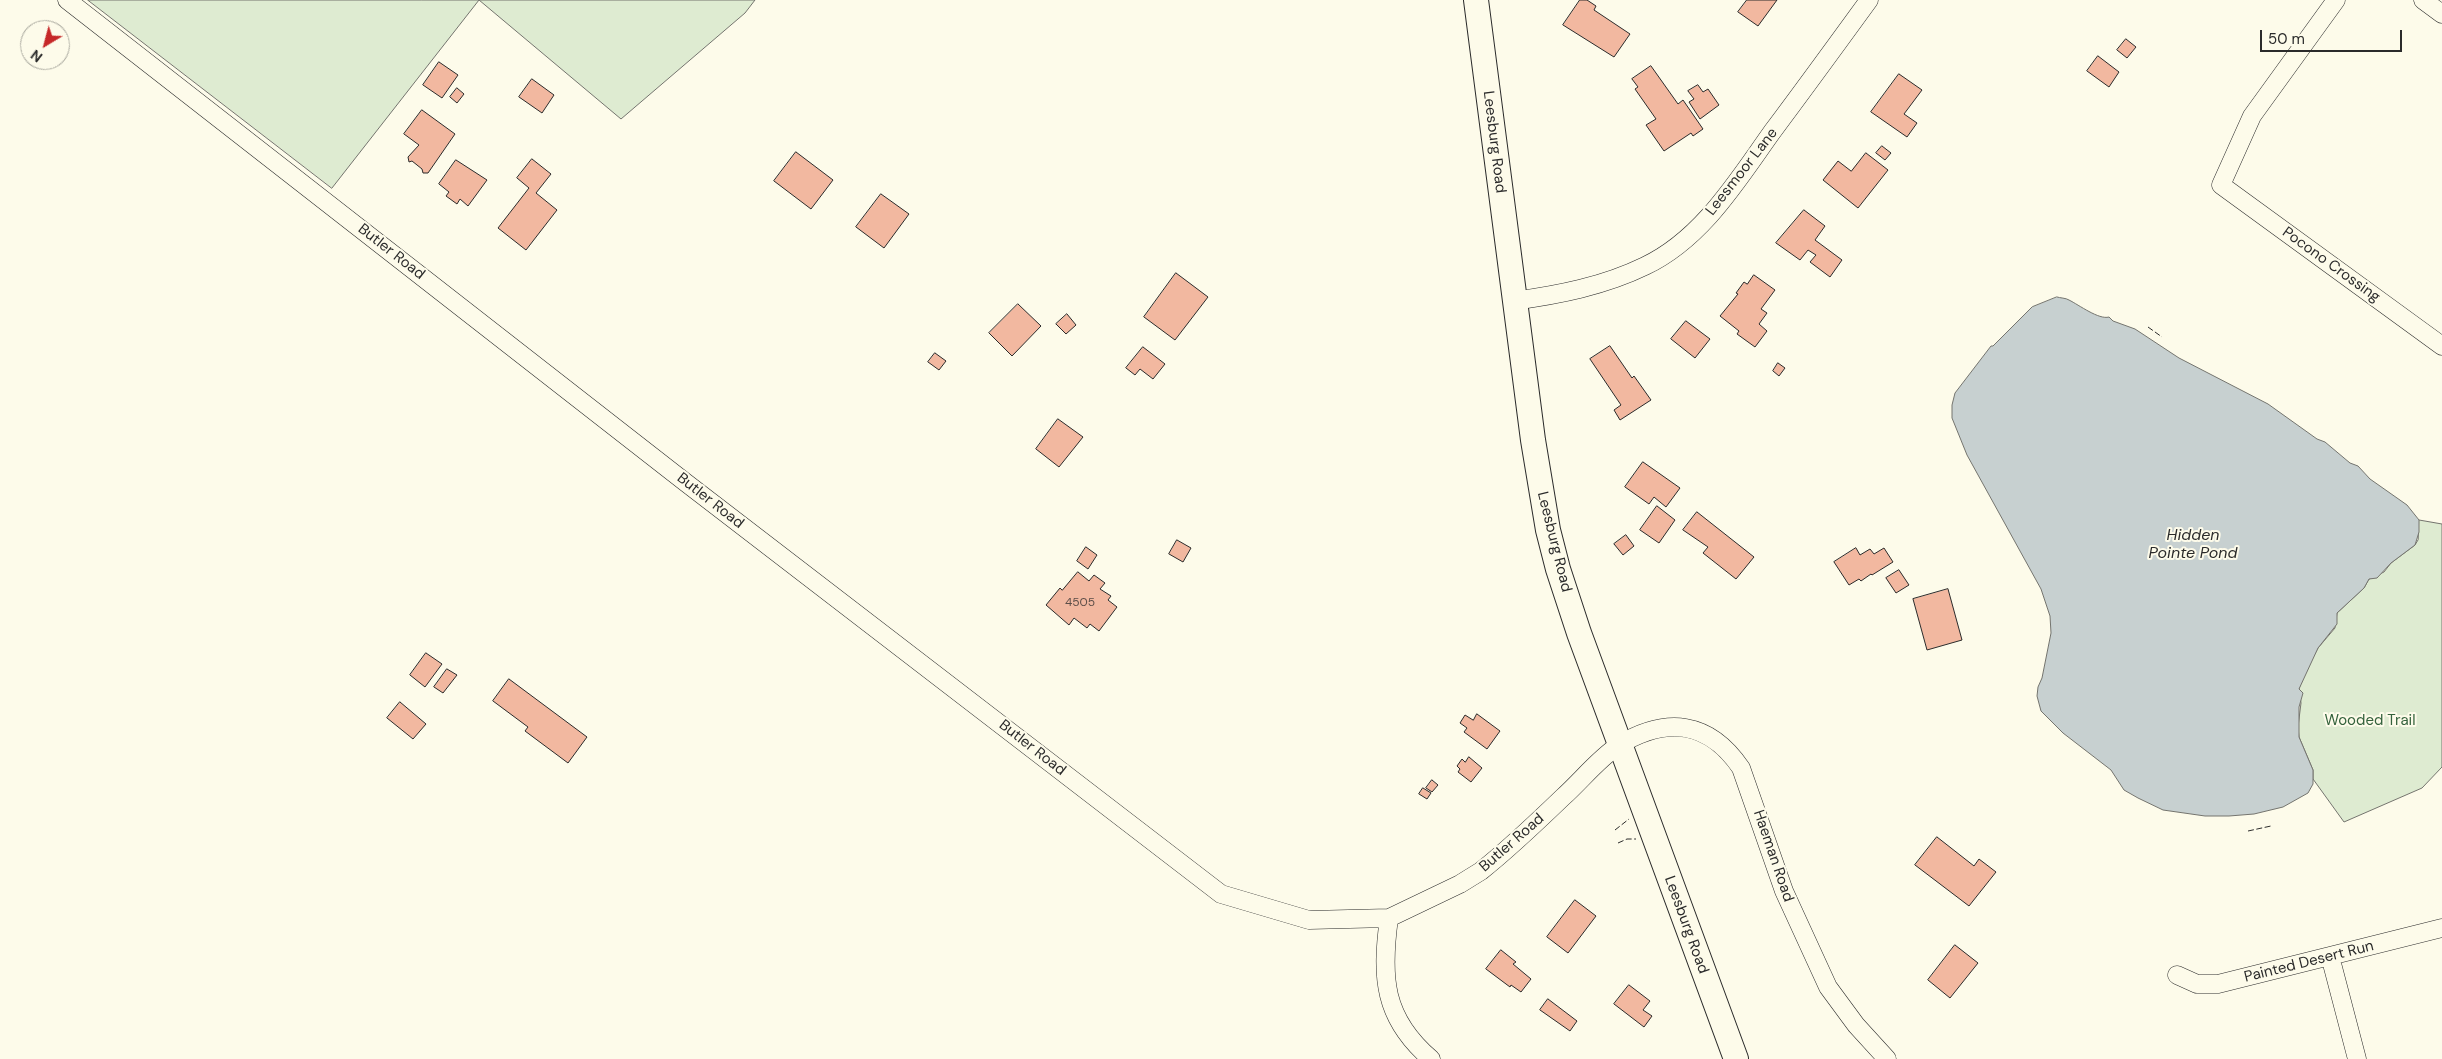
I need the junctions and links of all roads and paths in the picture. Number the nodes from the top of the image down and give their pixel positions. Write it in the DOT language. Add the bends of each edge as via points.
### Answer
graph roads {
  1 [pos="67,0"];
  2 [pos="1476,0"];
  3 [pos="1869,0"];
  4 [pos="2336,0"];
  5 [pos="2422,0"];
  6 [pos="2442,14"];
  7 [pos="1513,301"];
  8 [pos="2442,346"];
  9 [pos="1619,746"];
  10 [pos="1389,918"];
  11 [pos="2442,928"];
  12 [pos="2330,956"];
  13 [pos="2177,975"];
  14 [pos="1431,1059"];
  15 [pos="1736,1059"];
  16 [pos="1887,1059"];
  17 [pos="2357,1059"];
  1 -- 10 [label="street, Butler Road" via="1221,894 1310,920"];
  2 -- 7 [label="main road, Leesburg Road"];
  3 -- 7 [label="street, Leesmoor Lane" via="1717,208 1683,241 1646,265 1607,281 1554,296"];
  4 -- 8 [label="street, Pocono Crossing" via="2252,116 2221,185"];
  5 -- 6 [label="street"];
  7 -- 9 [label="main road, Leesburg Road" via="1548,530 1570,606"];
  9 -- 10 [label="street, Butler Road" via="1481,871"];
  9 -- 15 [label="main road, Leesburg Road"];
  9 -- 16 [label="street, Haeman Road" via="1657,728 1683,726 1718,741 1731,753 1741,768 1784,891 1828,987"];
  10 -- 14 [label="street" via="1384,957 1391,1000 1404,1033"];
  11 -- 12 [label="street, Painted Desert Run"];
  12 -- 13 [label="street, Painted Desert Run" via="2218,984 2197,984"];
  12 -- 17 [label="street"];
}
